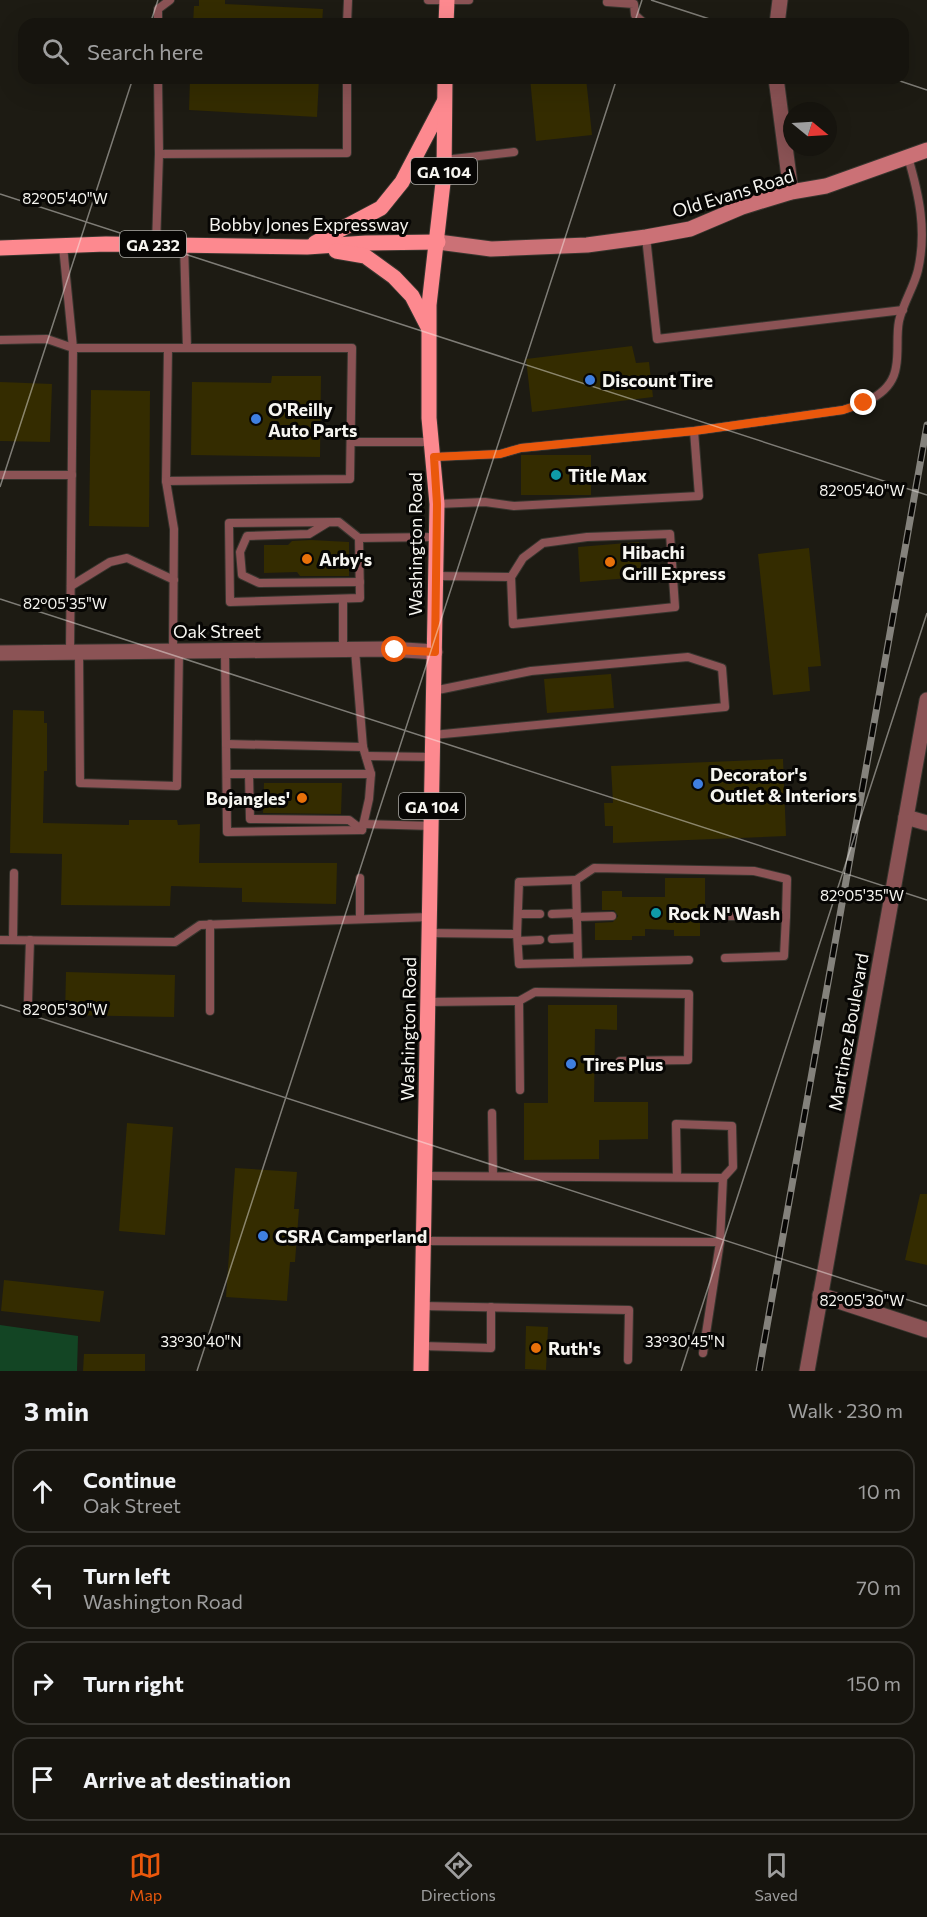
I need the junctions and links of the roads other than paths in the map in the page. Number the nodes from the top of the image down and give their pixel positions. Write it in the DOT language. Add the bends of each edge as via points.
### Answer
graph roads {
  1 [pos="170,0"];
  2 [pos="348,0"];
  3 [pos="428,0"];
  4 [pos="469,0"];
  5 [pos="780,0"];
  6 [pos="447,1"];
  7 [pos="607,2"];
  8 [pos="158,18"];
  9 [pos="347,18"];
  10 [pos="446,18"];
  11 [pos="638,18"];
  12 [pos="778,18"];
  13 [pos="158,84"];
  14 [pos="347,84"];
  15 [pos="445,84"];
  16 [pos="777,84"];
  17 [pos="445,100"];
  18 [pos="927,150"];
  19 [pos="514,152"];
  20 [pos="159,154"];
  21 [pos="908,157"];
  22 [pos="444,160"];
  23 [pos="791,192"];
  24 [pos="646,237"];
  25 [pos="438,242"];
  26 [pos="156,244"];
  27 [pos="184,244"];
  28 [pos="63,246"];
  29 [pos="307,247"];
  30 [pos="0,248"];
  31 [pos="903,310"];
  32 [pos="429,331"];
  33 [pos="0,340"];
  34 [pos="73,348"];
  35 [pos="168,348"];
  36 [pos="187,348"];
  37 [pos="694,431"];
  38 [pos="351,442"];
  39 [pos="433,449"];
  40 [pos="0,475"];
  41 [pos="72,475"];
  42 [pos="166,481"];
  43 [pos="437,504"];
  44 [pos="328,522"];
  45 [pos="437,537"];
  46 [pos="359,538"];
  47 [pos="436,576"];
  48 [pos="511,577"];
  49 [pos="174,580"];
  50 [pos="360,582"];
  51 [pos="71,586"];
  52 [pos="343,599"];
  53 [pos="349,650"];
  54 [pos="176,651"];
  55 [pos="225,651"];
  56 [pos="0,652"];
  57 [pos="75,652"];
  58 [pos="435,652"];
  59 [pos="433,691"];
  60 [pos="927,700"];
  61 [pos="433,735"];
  62 [pos="226,744"];
  63 [pos="363,747"];
  64 [pos="366,756"];
  65 [pos="433,757"];
  66 [pos="226,774"];
  67 [pos="249,774"];
  68 [pos="371,774"];
  69 [pos="906,817"];
  70 [pos="927,823"];
  71 [pos="432,826"];
  72 [pos="362,827"];
  73 [pos="14,873"];
  74 [pos="360,878"];
  75 [pos="576,880"];
  76 [pos="518,914"];
  77 [pos="540,914"];
  78 [pos="552,914"];
  79 [pos="576,915"];
  80 [pos="612,916"];
  81 [pos="723,916"];
  82 [pos="786,916"];
  83 [pos="430,917"];
  84 [pos="360,919"];
  85 [pos="210,924"];
  86 [pos="429,933"];
  87 [pos="517,937"];
  88 [pos="576,938"];
  89 [pos="552,939"];
  90 [pos="0,940"];
  91 [pos="13,940"];
  92 [pos="30,940"];
  93 [pos="540,940"];
  94 [pos="725,958"];
  95 [pos="689,960"];
  96 [pos="578,962"];
  97 [pos="28,1001"];
  98 [pos="519,1001"];
  99 [pos="428,1002"];
  100 [pos="210,1011"];
  101 [pos="621,1060"];
  102 [pos="520,1090"];
  103 [pos="492,1113"];
  104 [pos="425,1176"];
  105 [pos="493,1176"];
  106 [pos="677,1177"];
  107 [pos="723,1178"];
  108 [pos="424,1241"];
  109 [pos="720,1242"];
  110 [pos="820,1295"];
  111 [pos="422,1306"];
  112 [pos="491,1307"];
  113 [pos="927,1330"];
  114 [pos="422,1346"];
  115 [pos="704,1353"];
  116 [pos="628,1360"];
  117 [pos="421,1371"];
  118 [pos="807,1371"];
  1 -- 8 [label="lane" via="158,9"];
  2 -- 9 [label="lane"];
  3 -- 6 [label="lane"];
  4 -- 6 [label="lane"];
  5 -- 12 [label="street"];
  6 -- 10 [label="main road"];
  7 -- 11 [label="lane" via="634,4"];
  13 -- 20 [label="lane"];
  14 -- 20 [label="lane" via="346,153"];
  15 -- 17 [label="main road, Washington Road / GA 104"];
  16 -- 23 [label="street"];
  17 -- 22 [label="main road, Washington Road / GA 104"];
  17 -- 29 [label="main road" via="402,182 381,208"];
  18 -- 21 [label="street, Old Evans Road"];
  19 -- 22 [label="lane"];
  20 -- 26 [label="lane"];
  21 -- 23 [label="street, Old Evans Road" via="826,186"];
  21 -- 31 [label="lane" via="923,219 918,272"];
  22 -- 25 [label="main road, Washington Road / GA 104"];
  23 -- 24 [label="street, Old Evans Road" via="690,229"];
  24 -- 25 [label="street, Old Evans Road" via="587,245 491,249"];
  24 -- 31 [label="lane" via="657,339"];
  25 -- 29 [label="main road, Bobby Jones Expressway / GA 232"];
  25 -- 32 [label="main road, Washington Road / GA 104"];
  26 -- 27 [label="main road, Bobby Jones Expressway / GA 232"];
  26 -- 28 [label="main road, Bobby Jones Expressway / GA 232"];
  27 -- 29 [label="main road, Bobby Jones Expressway / GA 232"];
  27 -- 36 [label="lane"];
  28 -- 30 [label="main road, Bobby Jones Expressway / GA 232"];
  28 -- 34 [label="lane"];
  29 -- 32 [label="main road" via="365,256 412,296"];
  31 -- 37 [label="lane" via="896,369 889,385 878,395 843,410"];
  32 -- 39 [label="main road, Washington Road / GA 104"];
  33 -- 34 [label="lane" via="47,339"];
  34 -- 35 [label="lane"];
  34 -- 41 [label="lane"];
  35 -- 36 [label="lane"];
  35 -- 42 [label="lane"];
  36 -- 38 [label="lane" via="352,348"];
  37 -- 39 [label="lane" via="521,448 500,454"];
  37 -- 43 [label="lane" via="699,495 514,506 485,502"];
  38 -- 39 [label="lane"];
  38 -- 42 [label="lane" via="350,479"];
  39 -- 43 [label="main road, Washington Road / GA 104"];
  40 -- 41 [label="lane"];
  41 -- 51 [label="lane"];
  42 -- 49 [label="lane" via="174,529"];
  43 -- 45 [label="main road, Washington Road / GA 104"];
  44 -- 46 [label="lane" via="339,522"];
  44 -- 50 [label="lane" via="309,534 247,536 240,552 242,575 259,582"];
  44 -- 52 [label="lane" via="229,523 230,602"];
  45 -- 46 [label="lane"];
  45 -- 47 [label="main road, Washington Road / GA 104"];
  46 -- 50 [label="lane"];
  47 -- 48 [label="lane"];
  47 -- 58 [label="main road, Washington Road / GA 104"];
  48 -- 48 [label="lane" via="513,624 675,608 670,534 543,543 523,558"];
  49 -- 51 [label="lane" via="126,558 110,562"];
  49 -- 54 [label="lane"];
  50 -- 52 [label="lane" via="360,598"];
  51 -- 57 [label="lane"];
  52 -- 53 [label="lane"];
  53 -- 55 [label="street, Oak Street"];
  53 -- 58 [label="street, Oak Street"];
  53 -- 63 [label="lane"];
  54 -- 55 [label="street, Oak Street"];
  54 -- 57 [label="street, Oak Street"];
  54 -- 57 [label="lane" via="177,786 80,783"];
  55 -- 62 [label="lane"];
  56 -- 57 [label="street, Oak Street"];
  58 -- 59 [label="main road, Washington Road / GA 104"];
  59 -- 61 [label="main road, Washington Road / GA 104"];
  59 -- 61 [label="lane" via="531,671 688,657 722,668 726,707"];
  60 -- 69 [label="street, Martinez Boulevard"];
  61 -- 65 [label="main road, Washington Road / GA 104"];
  62 -- 63 [label="lane"];
  62 -- 66 [label="lane"];
  63 -- 64 [label="lane"];
  64 -- 65 [label="lane"];
  64 -- 68 [label="lane"];
  65 -- 71 [label="main road, Washington Road / GA 104"];
  66 -- 67 [label="lane"];
  66 -- 72 [label="lane" via="227,832"];
  67 -- 68 [label="lane"];
  67 -- 72 [label="lane" via="250,819 349,820"];
  68 -- 72 [label="lane"];
  69 -- 70 [label="street"];
  69 -- 110 [label="street, Martinez Boulevard"];
  71 -- 72 [label="lane"];
  71 -- 83 [label="main road, Washington Road / GA 104"];
  73 -- 91 [label="lane"];
  74 -- 84 [label="lane"];
  75 -- 76 [label="lane" via="519,882"];
  75 -- 79 [label="lane"];
  75 -- 82 [label="lane" via="594,868 754,871 787,879"];
  76 -- 77 [label="lane"];
  76 -- 87 [label="lane"];
  78 -- 79 [label="lane"];
  79 -- 80 [label="lane"];
  79 -- 88 [label="lane"];
  81 -- 82 [label="lane"];
  82 -- 94 [label="lane" via="784,956"];
  83 -- 84 [label="lane"];
  83 -- 86 [label="main road, Washington Road / GA 104"];
  84 -- 85 [label="lane"];
  85 -- 92 [label="lane" via="200,925 175,942"];
  85 -- 100 [label="lane"];
  86 -- 87 [label="lane"];
  86 -- 99 [label="main road, Washington Road / GA 104"];
  87 -- 93 [label="lane"];
  87 -- 96 [label="lane" via="519,964"];
  88 -- 89 [label="lane"];
  88 -- 96 [label="lane"];
  90 -- 91 [label="lane"];
  91 -- 92 [label="lane"];
  92 -- 97 [label="lane"];
  95 -- 96 [label="lane"];
  98 -- 99 [label="lane"];
  98 -- 101 [label="lane" via="535,992 689,994 688,1060"];
  98 -- 102 [label="lane"];
  99 -- 104 [label="main road, Washington Road / GA 104"];
  103 -- 105 [label="lane"];
  104 -- 105 [label="lane"];
  104 -- 108 [label="main road, Washington Road / GA 104"];
  105 -- 106 [label="lane"];
  106 -- 107 [label="lane"];
  106 -- 107 [label="lane" via="676,1124 732,1126 733,1167"];
  107 -- 109 [label="lane"];
  108 -- 109 [label="lane"];
  108 -- 111 [label="main road, Washington Road / GA 104"];
  109 -- 115 [label="lane"];
  110 -- 113 [label="street"];
  110 -- 118 [label="street, Martinez Boulevard"];
  111 -- 112 [label="lane"];
  111 -- 114 [label="main road, Washington Road / GA 104"];
  112 -- 114 [label="lane" via="491,1348"];
  112 -- 116 [label="lane" via="629,1310"];
  114 -- 117 [label="main road, Washington Road / GA 104"];
}
